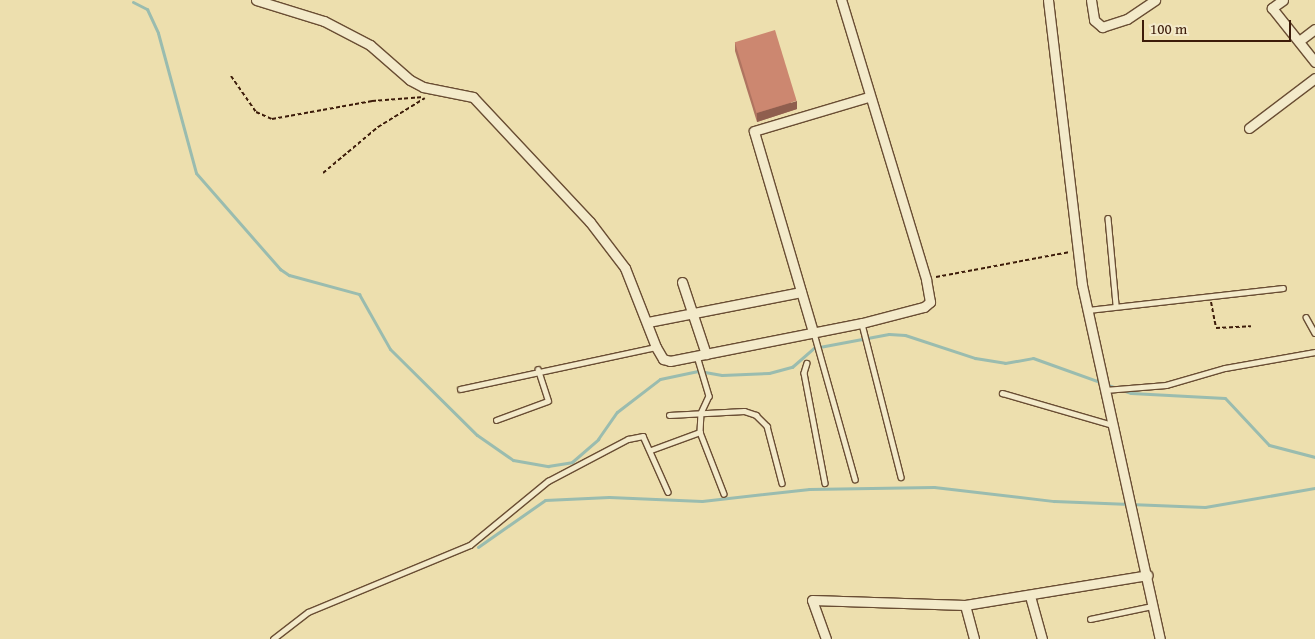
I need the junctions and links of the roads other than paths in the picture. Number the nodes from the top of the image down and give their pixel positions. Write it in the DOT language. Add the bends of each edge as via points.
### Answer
graph roads {
  1 [pos="256,0"];
  2 [pos="841,0"];
  3 [pos="1048,0"];
  4 [pos="1091,0"];
  5 [pos="1155,0"];
  6 [pos="1283,0"];
  7 [pos="1269,4"];
  8 [pos="1315,29"];
  9 [pos="1298,41"];
  10 [pos="1315,62"];
  11 [pos="1315,78"];
  12 [pos="868,97"];
  13 [pos="1249,128"];
  14 [pos="1108,218"];
  15 [pos="682,282"];
  16 [pos="1284,288"];
  17 [pos="801,292"];
  18 [pos="1116,306"];
  19 [pos="1086,310"];
  20 [pos="692,313"];
  21 [pos="1306,317"];
  22 [pos="648,322"];
  23 [pos="862,323"];
  24 [pos="813,332"];
  25 [pos="1315,333"];
  26 [pos="656,347"];
  27 [pos="1315,352"];
  28 [pos="702,355"];
  29 [pos="807,363"];
  30 [pos="538,370"];
  31 [pos="460,389"];
  32 [pos="1105,390"];
  33 [pos="1002,393"];
  34 [pos="701,413"];
  35 [pos="669,415"];
  36 [pos="496,420"];
  37 [pos="1113,426"];
  38 [pos="700,432"];
  39 [pos="650,450"];
  40 [pos="902,477"];
  41 [pos="855,479"];
  42 [pos="782,483"];
  43 [pos="826,483"];
  44 [pos="668,492"];
  45 [pos="724,494"];
  46 [pos="1148,575"];
  47 [pos="1030,596"];
  48 [pos="965,605"];
  49 [pos="1153,606"];
  50 [pos="1090,619"];
  51 [pos="273,639"];
  52 [pos="826,639"];
  53 [pos="974,639"];
  54 [pos="1042,639"];
  55 [pos="1160,639"];
  1 -- 22 [label="street" via="324,20 370,45 410,80 474,97 590,222 626,268"];
  2 -- 12 [label="street"];
  3 -- 19 [label="street"];
  4 -- 5 [label="street" via="1094,20 1102,27 1128,19"];
  6 -- 7 [label="street"];
  7 -- 9 [label="street"];
  8 -- 9 [label="street"];
  9 -- 10 [label="street"];
  11 -- 13 [label="street"];
  12 -- 17 [label="street" via="754,131"];
  12 -- 23 [label="street" via="931,297 928,305"];
  14 -- 18 [label="lane"];
  15 -- 20 [label="street"];
  16 -- 18 [label="lane"];
  17 -- 20 [label="street"];
  17 -- 24 [label="street"];
  18 -- 19 [label="lane"];
  19 -- 32 [label="street"];
  20 -- 22 [label="street"];
  20 -- 28 [label="street"];
  21 -- 25 [label="lane"];
  22 -- 26 [label="street"];
  23 -- 24 [label="street"];
  23 -- 40 [label="lane"];
  24 -- 28 [label="street"];
  24 -- 41 [label="lane"];
  26 -- 28 [label="street" via="666,360"];
  26 -- 30 [label="lane"];
  27 -- 32 [label="lane" via="1225,368 1172,384"];
  28 -- 34 [label="lane" via="709,396"];
  29 -- 43 [label="lane" via="804,373"];
  30 -- 31 [label="lane"];
  30 -- 36 [label="lane" via="548,401"];
  32 -- 37 [label="street"];
  33 -- 37 [label="lane"];
  34 -- 35 [label="lane"];
  34 -- 38 [label="lane"];
  34 -- 42 [label="lane" via="744,412 762,419 767,426"];
  37 -- 46 [label="street"];
  38 -- 39 [label="lane"];
  38 -- 45 [label="lane"];
  39 -- 44 [label="lane"];
  39 -- 51 [label="lane" via="643,436 628,439 548,481 470,545 308,612"];
  46 -- 47 [label="street"];
  46 -- 49 [label="street"];
  47 -- 48 [label="street"];
  47 -- 54 [label="street"];
  48 -- 52 [label="street" via="812,600"];
  48 -- 53 [label="street"];
  49 -- 50 [label="lane"];
  49 -- 55 [label="street"];
}
